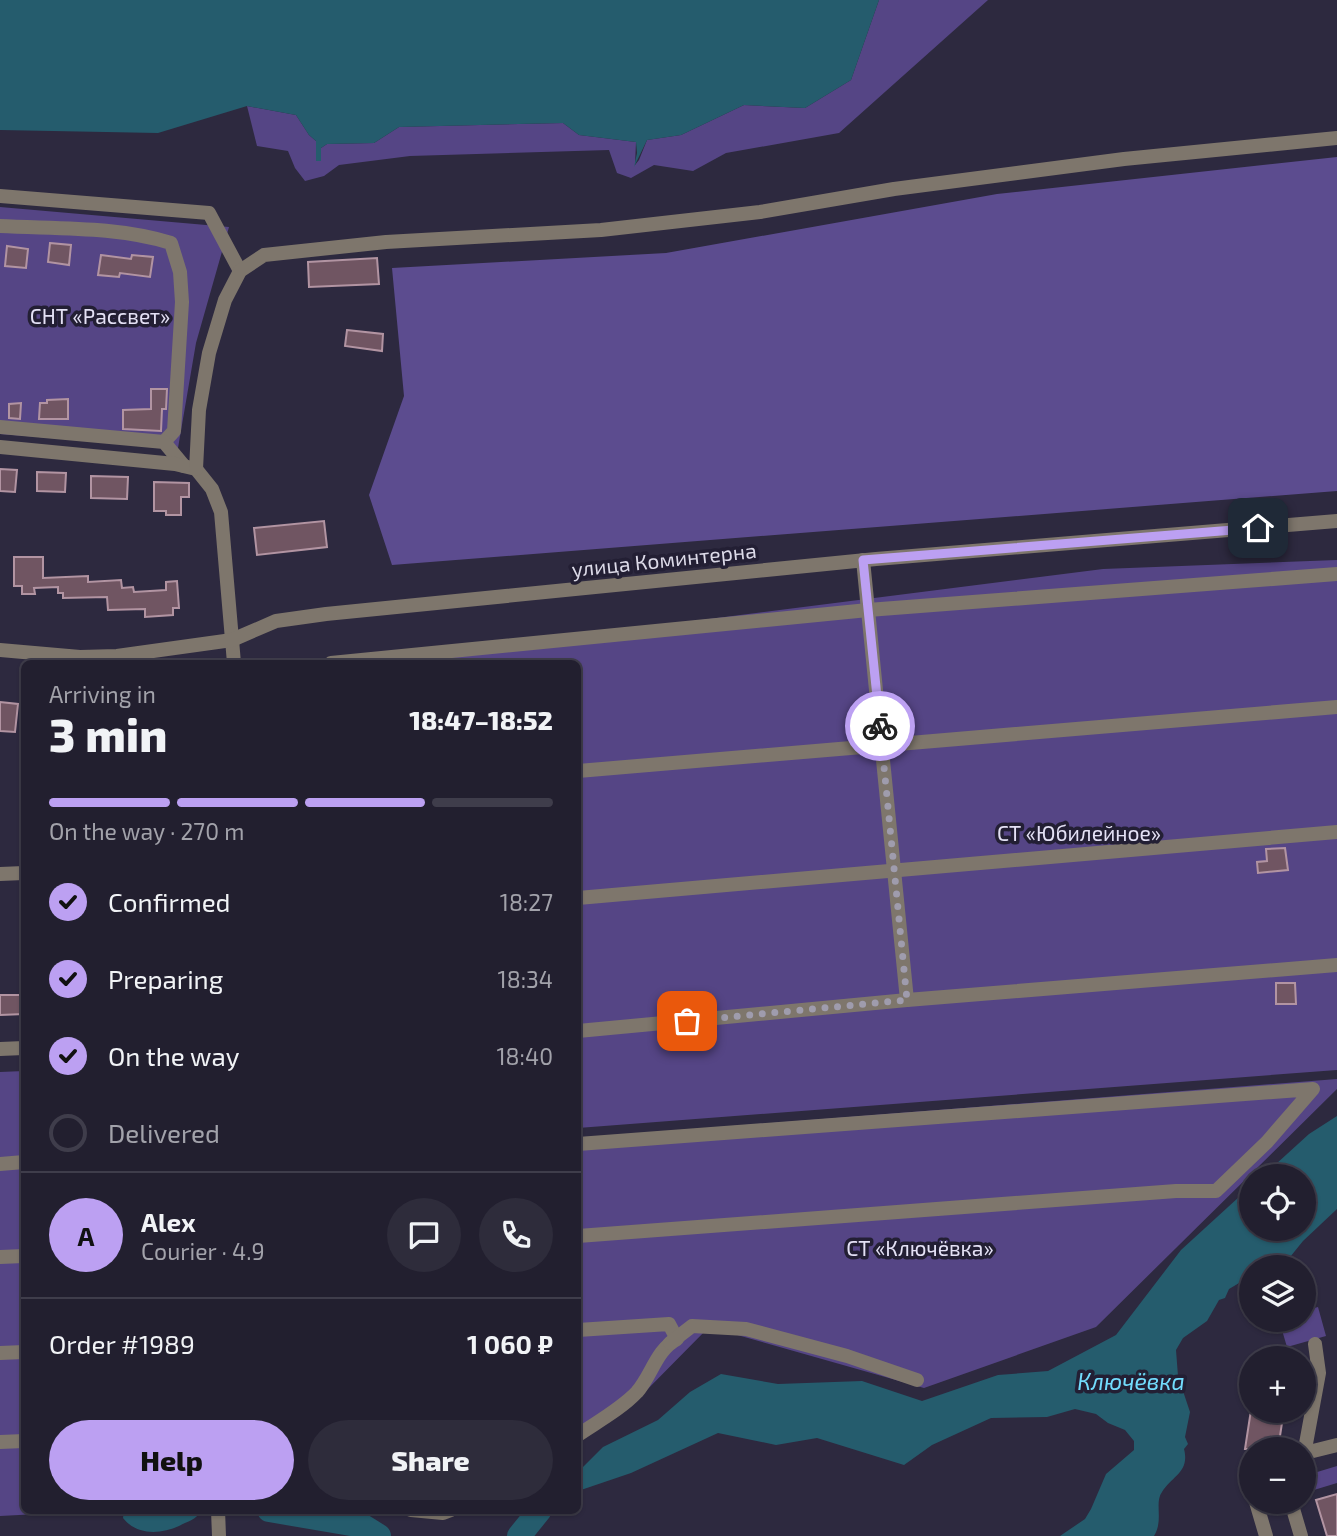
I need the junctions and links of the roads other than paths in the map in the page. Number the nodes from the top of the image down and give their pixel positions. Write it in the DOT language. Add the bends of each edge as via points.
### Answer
graph roads {
  1 [pos="1337,138"];
  2 [pos="0,196"];
  3 [pos="0,226"];
  4 [pos="240,271"];
  5 [pos="0,427"];
  6 [pos="164,442"];
  7 [pos="0,447"];
  8 [pos="190,467"];
  9 [pos="1337,522"];
  10 [pos="863,560"];
  11 [pos="1337,574"];
  12 [pos="869,610"];
  13 [pos="232,640"];
  14 [pos="0,650"];
  15 [pos="234,660"];
  16 [pos="361,660"];
  17 [pos="1337,708"];
  18 [pos="882,745"];
  19 [pos="581,771"];
  20 [pos="1337,832"];
  21 [pos="894,869"];
  22 [pos="21,873"];
  23 [pos="0,874"];
  24 [pos="581,898"];
  25 [pos="1337,965"];
  26 [pos="907,1000"];
  27 [pos="581,1031"];
  28 [pos="21,1048"];
  29 [pos="0,1049"];
  30 [pos="581,1144"];
  31 [pos="21,1162"];
  32 [pos="0,1164"];
  33 [pos="581,1236"];
  34 [pos="21,1256"];
  35 [pos="0,1257"];
  36 [pos="581,1330"];
  37 [pos="673,1340"];
  38 [pos="1315,1345"];
  39 [pos="21,1352"];
  40 [pos="0,1353"];
  41 [pos="917,1380"];
  42 [pos="581,1433"];
  43 [pos="21,1441"];
  44 [pos="0,1442"];
  45 [pos="1337,1445"];
  46 [pos="218,1514"];
  47 [pos="1260,1514"];
  48 [pos="1295,1514"];
  49 [pos="219,1536"];
  50 [pos="1266,1536"];
  51 [pos="1301,1536"];
  1 -- 4 [label="street" via="1125,159 627,228 386,242 264,255"];
  2 -- 4 [label="street" via="209,213"];
  3 -- 6 [label="street" via="98,231 171,243 180,272 182,302 174,431"];
  4 -- 8 [label="street" via="225,300 209,353"];
  5 -- 6 [label="street"];
  6 -- 8 [label="street"];
  7 -- 8 [label="street"];
  8 -- 13 [label="street" via="212,489 221,512"];
  9 -- 10 [label="street, улица Коминтерна"];
  10 -- 12 [label="street"];
  10 -- 13 [label="street, улица Коминтерна" via="326,614 276,621"];
  11 -- 12 [label="street"];
  12 -- 16 [label="street"];
  12 -- 18 [label="street"];
  13 -- 14 [label="street, улица Коминтерна" via="104,656"];
  13 -- 15 [label="street"];
  17 -- 18 [label="street"];
  18 -- 19 [label="street"];
  18 -- 21 [label="street"];
  20 -- 21 [label="street"];
  21 -- 24 [label="street"];
  21 -- 26 [label="street"];
  22 -- 23 [label="street"];
  25 -- 26 [label="street"];
  26 -- 27 [label="street"];
  28 -- 29 [label="street"];
  30 -- 33 [label="street" via="1314,1089 1216,1191"];
  31 -- 32 [label="street"];
  34 -- 35 [label="street"];
  36 -- 37 [label="street" via="669,1324"];
  37 -- 41 [label="street" via="692,1326 746,1329"];
  37 -- 42 [label="street" via="638,1391"];
  38 -- 45 [label="street" via="1320,1373 1305,1448 1310,1452"];
  39 -- 40 [label="street"];
  43 -- 44 [label="street"];
  46 -- 49 [label="street"];
  47 -- 50 [label="street"];
  48 -- 51 [label="street"];
}
